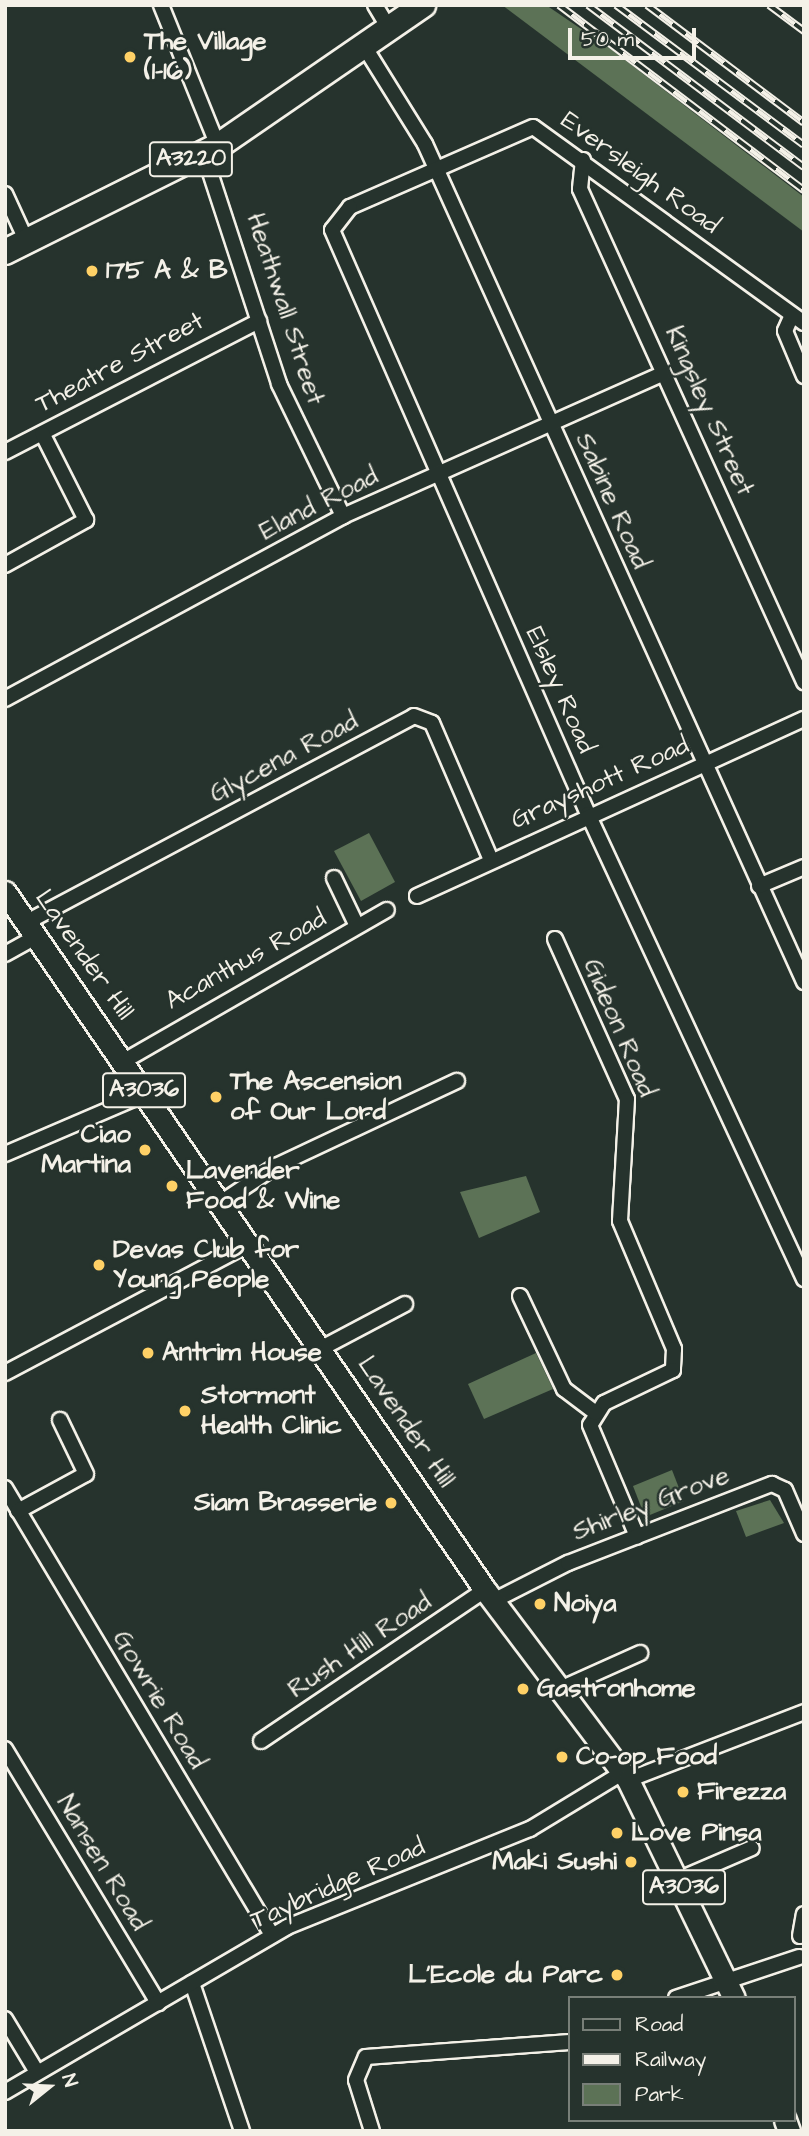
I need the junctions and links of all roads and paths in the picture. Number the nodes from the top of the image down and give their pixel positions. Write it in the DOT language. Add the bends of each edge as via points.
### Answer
graph roads {
  1 [pos="161,5"];
  2 [pos="375,5"];
  3 [pos="423,5"];
  4 [pos="389,28"];
  5 [pos="365,47"];
  6 [pos="211,150"];
  7 [pos="583,160"];
  8 [pos="435,167"];
  9 [pos="5,194"];
  10 [pos="16,247"];
  11 [pos="798,319"];
  12 [pos="259,321"];
  13 [pos="664,373"];
  14 [pos="804,376"];
  15 [pos="551,424"];
  16 [pos="42,433"];
  17 [pos="5,452"];
  18 [pos="437,475"];
  19 [pos="343,516"];
  20 [pos="5,565"];
  21 [pos="804,682"];
  22 [pos="5,699"];
  23 [pos="804,719"];
  24 [pos="702,764"];
  25 [pos="588,814"];
  26 [pos="491,860"];
  27 [pos="804,867"];
  28 [pos="334,878"];
  29 [pos="759,886"];
  30 [pos="5,892"];
  31 [pos="417,896"];
  32 [pos="387,910"];
  33 [pos="357,926"];
  34 [pos="32,929"];
  35 [pos="555,939"];
  36 [pos="5,954"];
  37 [pos="804,982"];
  38 [pos="124,1061"];
  39 [pos="457,1081"];
  40 [pos="146,1093"];
  41 [pos="5,1154"];
  42 [pos="219,1204"];
  43 [pos="247,1245"];
  44 [pos="804,1279"];
  45 [pos="520,1296"];
  46 [pos="405,1304"];
  47 [pos="322,1348"];
  48 [pos="5,1373"];
  49 [pos="595,1412"];
  50 [pos="60,1420"];
  51 [pos="5,1488"];
  52 [pos="18,1511"];
  53 [pos="804,1534"];
  54 [pos="637,1536"];
  55 [pos="489,1596"];
  56 [pos="640,1653"];
  57 [pos="560,1689"];
  58 [pos="804,1712"];
  59 [pos="261,1741"];
  60 [pos="5,1749"];
  61 [pos="625,1776"];
  62 [pos="751,1848"];
  63 [pos="680,1879"];
  64 [pos="804,1914"];
  65 [pos="272,1935"];
  66 [pos="800,1936"];
  67 [pos="799,1957"];
  68 [pos="192,1983"];
  69 [pos="730,1990"];
  70 [pos="690,1996"];
  71 [pos="158,2003"];
  72 [pos="5,2019"];
  73 [pos="568,2042"];
  74 [pos="37,2072"];
  75 [pos="5,2092"];
  76 [pos="242,2131"];
  77 [pos="372,2131"];
  1 -- 6 [label="street, Heathwall Street"];
  2 -- 4 [label="street"];
  3 -- 4 [label="highway, A3220"];
  4 -- 5 [label="highway, A3220"];
  5 -- 6 [label="highway, A3220"];
  5 -- 8 [label="street, Sabine Road" via="404,104"];
  6 -- 10 [label="highway, A3220"];
  6 -- 12 [label="street, Heathwall Street"];
  7 -- 8 [label="street, Eversleigh Road" via="529,127"];
  7 -- 11 [label="street, Eversleigh Road"];
  7 -- 13 [label="street, Kingsley Street" via="580,190"];
  8 -- 15 [label="street, Sabine Road"];
  8 -- 18 [label="street, Elsley Road" via="350,206 332,230"];
  9 -- 10 [label="street"];
  11 -- 14 [label="street" via="785,331"];
  12 -- 16 [label="street, Theatre Street"];
  12 -- 19 [label="street, Heathwall Street" via="279,384"];
  13 -- 15 [label="street, Eland Road"];
  13 -- 21 [label="street, Kingsley Street"];
  15 -- 18 [label="street, Eland Road"];
  15 -- 24 [label="street, Sabine Road"];
  16 -- 17 [label="street, Theatre Street"];
  16 -- 20 [label="street" via="86,520"];
  18 -- 19 [label="street, Eland Road"];
  18 -- 25 [label="street, Elsley Road"];
  19 -- 22 [label="street, Eland Road"];
  23 -- 24 [label="street, Grayshott Road"];
  24 -- 25 [label="street, Grayshott Road"];
  24 -- 29 [label="street, Sabine Road"];
  25 -- 26 [label="street, Grayshott Road"];
  25 -- 44 [label="street, Elsley Road"];
  26 -- 31 [label="street, Grayshott Road"];
  26 -- 34 [label="street, Glycena Road" via="432,723 414,716"];
  27 -- 29 [label="street"];
  28 -- 33 [label="street, Acanthus Road"];
  29 -- 37 [label="street, Sabine Road"];
  30 -- 34 [label="main road, Lavender Hill / A3036"];
  32 -- 33 [label="street, Acanthus Road"];
  33 -- 38 [label="street, Acanthus Road"];
  34 -- 36 [label="street, Glycena Road"];
  34 -- 38 [label="main road, Lavender Hill / A3036"];
  35 -- 49 [label="street, Gideon Road" via="627,1099 620,1221 675,1360 664,1378"];
  38 -- 40 [label="main road, Lavender Hill / A3036"];
  39 -- 42 [label="street" via="276,1166"];
  40 -- 41 [label="street"];
  40 -- 42 [label="main road, Lavender Hill / A3036"];
  42 -- 43 [label="main road, Lavender Hill / A3036"];
  43 -- 47 [label="main road, Lavender Hill / A3036"];
  43 -- 48 [label="street"];
  45 -- 49 [label="street" via="564,1389"];
  46 -- 47 [label="street"];
  47 -- 55 [label="main road, Lavender Hill / A3036"];
  49 -- 54 [label="street" via="592,1436"];
  50 -- 52 [label="street" via="86,1474"];
  51 -- 52 [label="street, Gowrie Road"];
  52 -- 65 [label="street, Gowrie Road"];
  53 -- 54 [label="street, Shirley Grove" via="788,1496 776,1484"];
  54 -- 55 [label="street, Shirley Grove"];
  55 -- 57 [label="main road, Lavender Hill / A3036"];
  55 -- 59 [label="street, Rush Hill Road"];
  56 -- 57 [label="street"];
  57 -- 61 [label="main road, Lavender Hill / A3036"];
  58 -- 61 [label="street, Taybridge Road"];
  60 -- 71 [label="street, Nansen Road"];
  61 -- 63 [label="main road, Lavender Hill / A3036"];
  61 -- 65 [label="street, Taybridge Road" via="530,1829"];
  62 -- 63 [label="street"];
  63 -- 69 [label="main road, Lavender Hill / A3036"];
  64 -- 66 [label="street"];
  65 -- 68 [label="street, Taybridge Road"];
  67 -- 69 [label="street"];
  68 -- 71 [label="street, Taybridge Road"];
  68 -- 76 [label="street"];
  69 -- 70 [label="street"];
  71 -- 74 [label="street, Taybridge Road"];
  72 -- 74 [label="street"];
  73 -- 77 [label="street" via="366,2057 356,2080"];
  74 -- 75 [label="street, Taybridge Road"];
}
